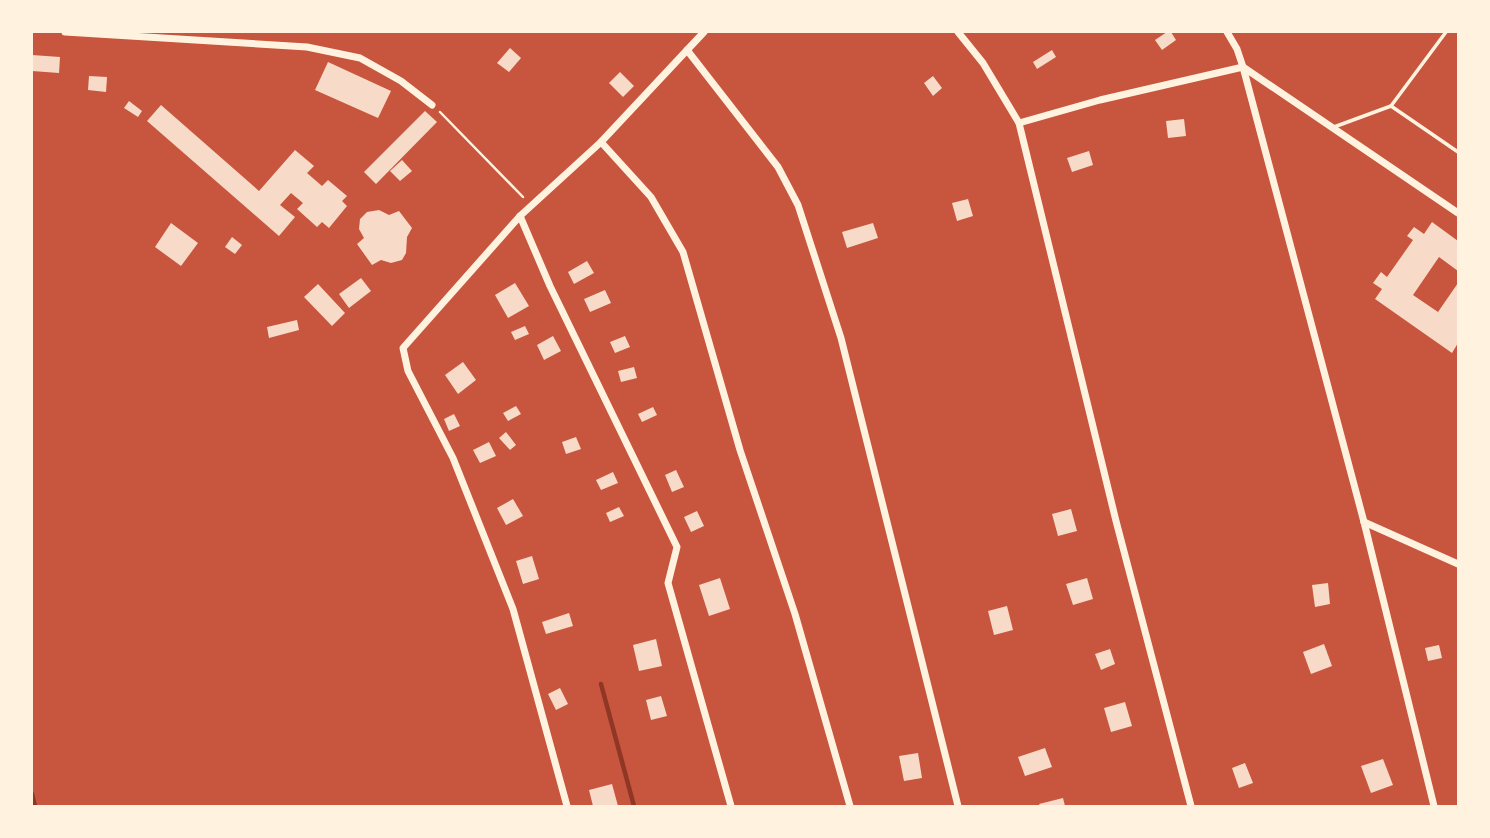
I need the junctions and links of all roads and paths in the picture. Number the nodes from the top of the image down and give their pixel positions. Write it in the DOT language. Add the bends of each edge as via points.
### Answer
graph roads {
  1 [pos="65,32"];
  2 [pos="704,32"];
  3 [pos="958,32"];
  4 [pos="1227,32"];
  5 [pos="1446,32"];
  6 [pos="687,50"];
  7 [pos="1243,67"];
  8 [pos="432,105"];
  9 [pos="1391,106"];
  10 [pos="1019,123"];
  11 [pos="1334,127"];
  12 [pos="601,142"];
  13 [pos="1458,152"];
  14 [pos="526,200"];
  15 [pos="1458,213"];
  16 [pos="520,216"];
  17 [pos="1364,522"];
  18 [pos="1458,564"];
  19 [pos="567,807"];
  20 [pos="731,807"];
  21 [pos="850,807"];
  22 [pos="958,807"];
  23 [pos="1191,807"];
  24 [pos="1434,807"];
  1 -- 8 [label="street" via="320,50 360,58 401,80"];
  2 -- 6 [label="street"];
  3 -- 10 [label="street" via="983,63"];
  4 -- 7 [label="street"];
  5 -- 9 [label="lane"];
  6 -- 12 [label="street"];
  6 -- 22 [label="street" via="778,167 798,205 841,338"];
  7 -- 10 [label="street"];
  7 -- 11 [label="street"];
  7 -- 17 [label="street"];
  8 -- 14 [label="path"];
  9 -- 11 [label="lane"];
  9 -- 13 [label="lane"];
  10 -- 23 [label="street"];
  11 -- 15 [label="street"];
  12 -- 16 [label="street"];
  12 -- 21 [label="street" via="651,197 683,252"];
  16 -- 19 [label="street" via="403,348 408,371 453,458 513,609"];
  16 -- 20 [label="street" via="677,547 668,583"];
  17 -- 18 [label="street"];
  17 -- 24 [label="street"];
}
